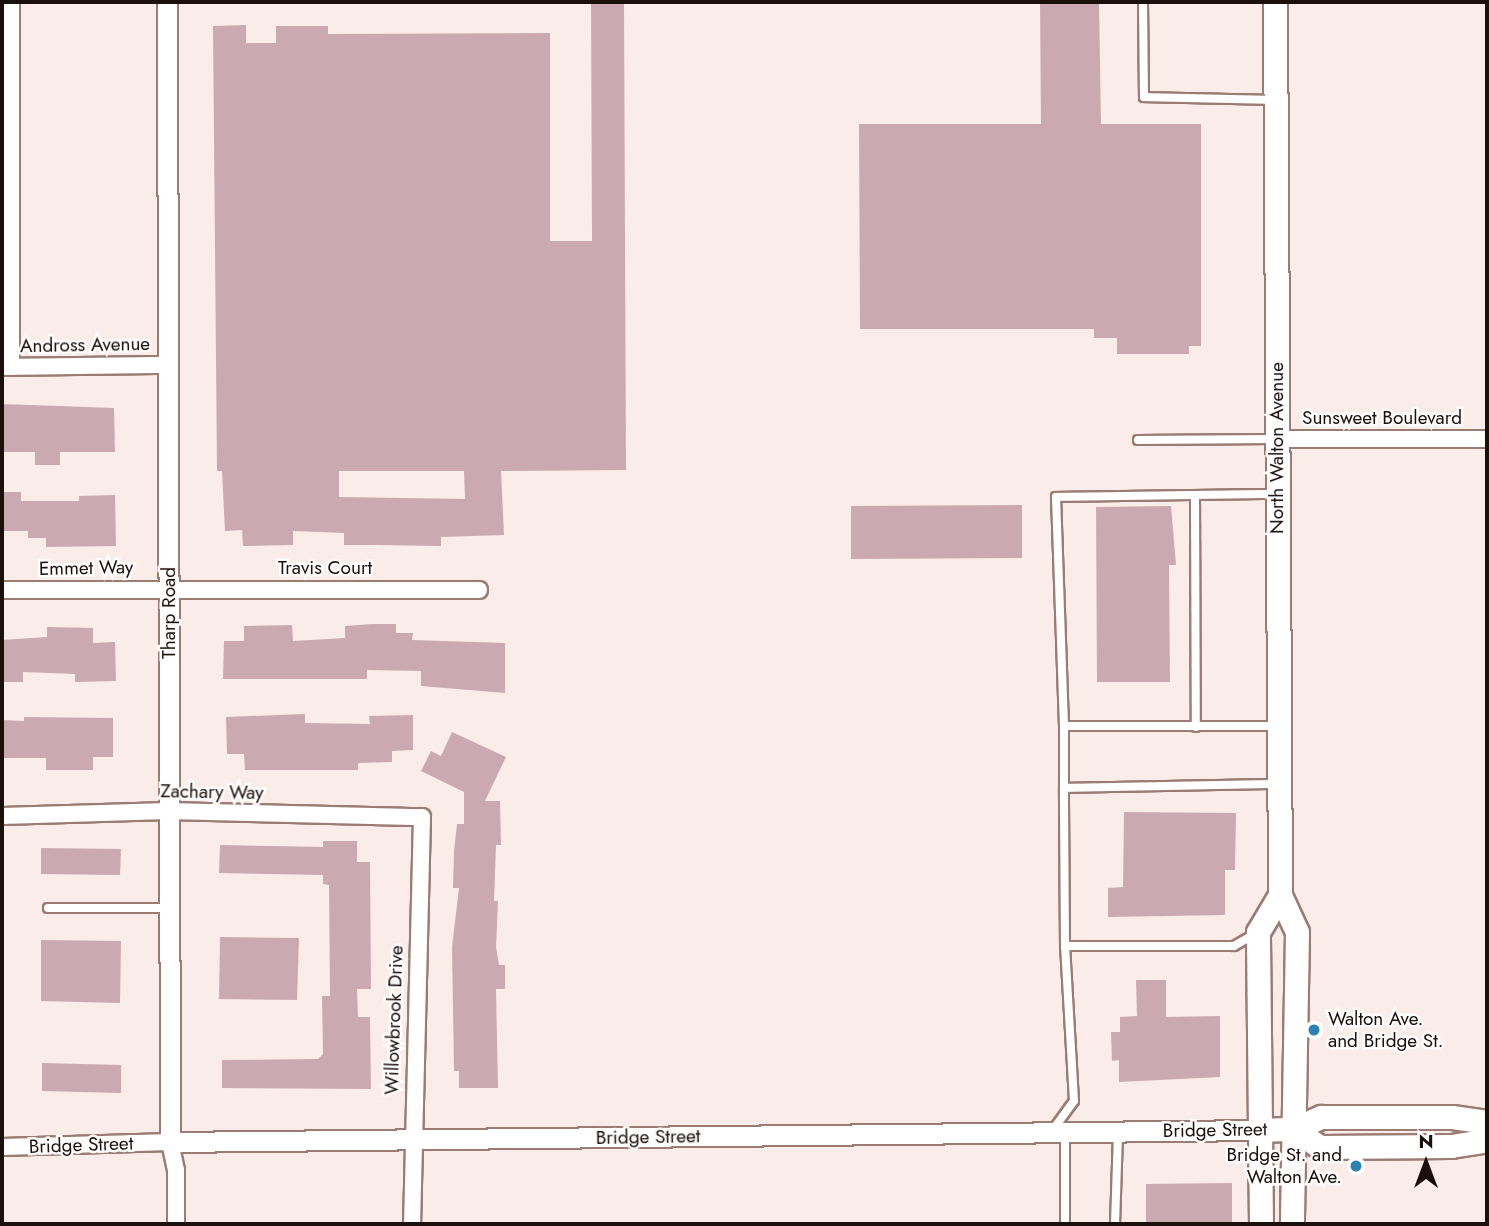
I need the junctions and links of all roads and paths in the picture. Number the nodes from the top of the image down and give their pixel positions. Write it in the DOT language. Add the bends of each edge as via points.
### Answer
graph roads {
  1 [pos="11,2"];
  2 [pos="167,2"];
  3 [pos="1143,2"];
  4 [pos="1275,2"];
  5 [pos="1276,100"];
  6 [pos="169,365"];
  7 [pos="6,367"];
  8 [pos="1276,439"];
  9 [pos="1487,439"];
  10 [pos="1138,440"];
  11 [pos="1277,494"];
  12 [pos="1195,495"];
  13 [pos="170,588"];
  14 [pos="2,590"];
  15 [pos="479,590"];
  16 [pos="1065,726"];
  17 [pos="1279,726"];
  18 [pos="1196,727"];
  19 [pos="1279,784"];
  20 [pos="1065,788"];
  21 [pos="168,811"];
  22 [pos="2,816"];
  23 [pos="422,817"];
  24 [pos="1280,895"];
  25 [pos="48,908"];
  26 [pos="169,908"];
  27 [pos="1258,932"];
  28 [pos="1065,946"];
  29 [pos="1487,1122"];
  30 [pos="1294,1129"];
  31 [pos="1259,1130"];
  32 [pos="1118,1132"];
  33 [pos="1058,1133"];
  34 [pos="411,1140"];
  35 [pos="1487,1140"];
  36 [pos="170,1142"];
  37 [pos="2,1147"];
  38 [pos="176,1224"];
  39 [pos="412,1224"];
  40 [pos="1065,1224"];
  41 [pos="1115,1224"];
  42 [pos="1261,1224"];
  43 [pos="1292,1224"];
  1 -- 7 [label="street"];
  2 -- 6 [label="street, Tharp Road"];
  3 -- 5 [label="lane" via="1144,97"];
  4 -- 5 [label="main road, North Walton Avenue"];
  5 -- 8 [label="main road, North Walton Avenue"];
  6 -- 7 [label="street, Andross Avenue"];
  6 -- 13 [label="street, Tharp Road"];
  8 -- 9 [label="street, Sunsweet Boulevard"];
  8 -- 10 [label="lane"];
  8 -- 11 [label="main road, North Walton Avenue"];
  11 -- 12 [label="lane"];
  11 -- 17 [label="main road, North Walton Avenue"];
  12 -- 16 [label="lane" via="1056,497"];
  12 -- 18 [label="lane"];
  13 -- 14 [label="street, Emmet Way"];
  13 -- 15 [label="street, Travis Court"];
  13 -- 21 [label="street, Tharp Road"];
  16 -- 18 [label="lane"];
  16 -- 20 [label="lane"];
  17 -- 18 [label="lane"];
  17 -- 19 [label="main road, North Walton Avenue"];
  19 -- 20 [label="lane"];
  19 -- 24 [label="main road, North Walton Avenue"];
  20 -- 28 [label="lane"];
  21 -- 22 [label="street, Zachary Way"];
  21 -- 23 [label="street, Zachary Way"];
  21 -- 26 [label="street, Tharp Road"];
  23 -- 34 [label="street, Willowbrook Drive"];
  24 -- 27 [label="main road"];
  24 -- 30 [label="main road, North Walton Avenue" via="1297,932"];
  25 -- 26 [label="lane"];
  26 -- 36 [label="street, Tharp Road"];
  27 -- 28 [label="lane" via="1234,946"];
  27 -- 31 [label="main road"];
  28 -- 33 [label="lane" via="1074,1101"];
  29 -- 30 [label="main road, Bridge Street" via="1452,1117 1321,1117"];
  30 -- 31 [label="main road, Bridge Street"];
  30 -- 35 [label="main road, Bridge Street" via="1320,1147 1451,1146"];
  30 -- 43 [label="main road, North Walton Avenue"];
  31 -- 32 [label="street, Bridge Street"];
  31 -- 42 [label="main road"];
  32 -- 33 [label="street, Bridge Street"];
  32 -- 41 [label="lane"];
  33 -- 34 [label="street, Bridge Street"];
  33 -- 40 [label="lane"];
  34 -- 36 [label="street, Bridge Street"];
  34 -- 39 [label="street, Willowbrook Drive"];
  36 -- 37 [label="street, Bridge Street"];
  36 -- 38 [label="street, Tharp Road" via="176,1170"];
}
